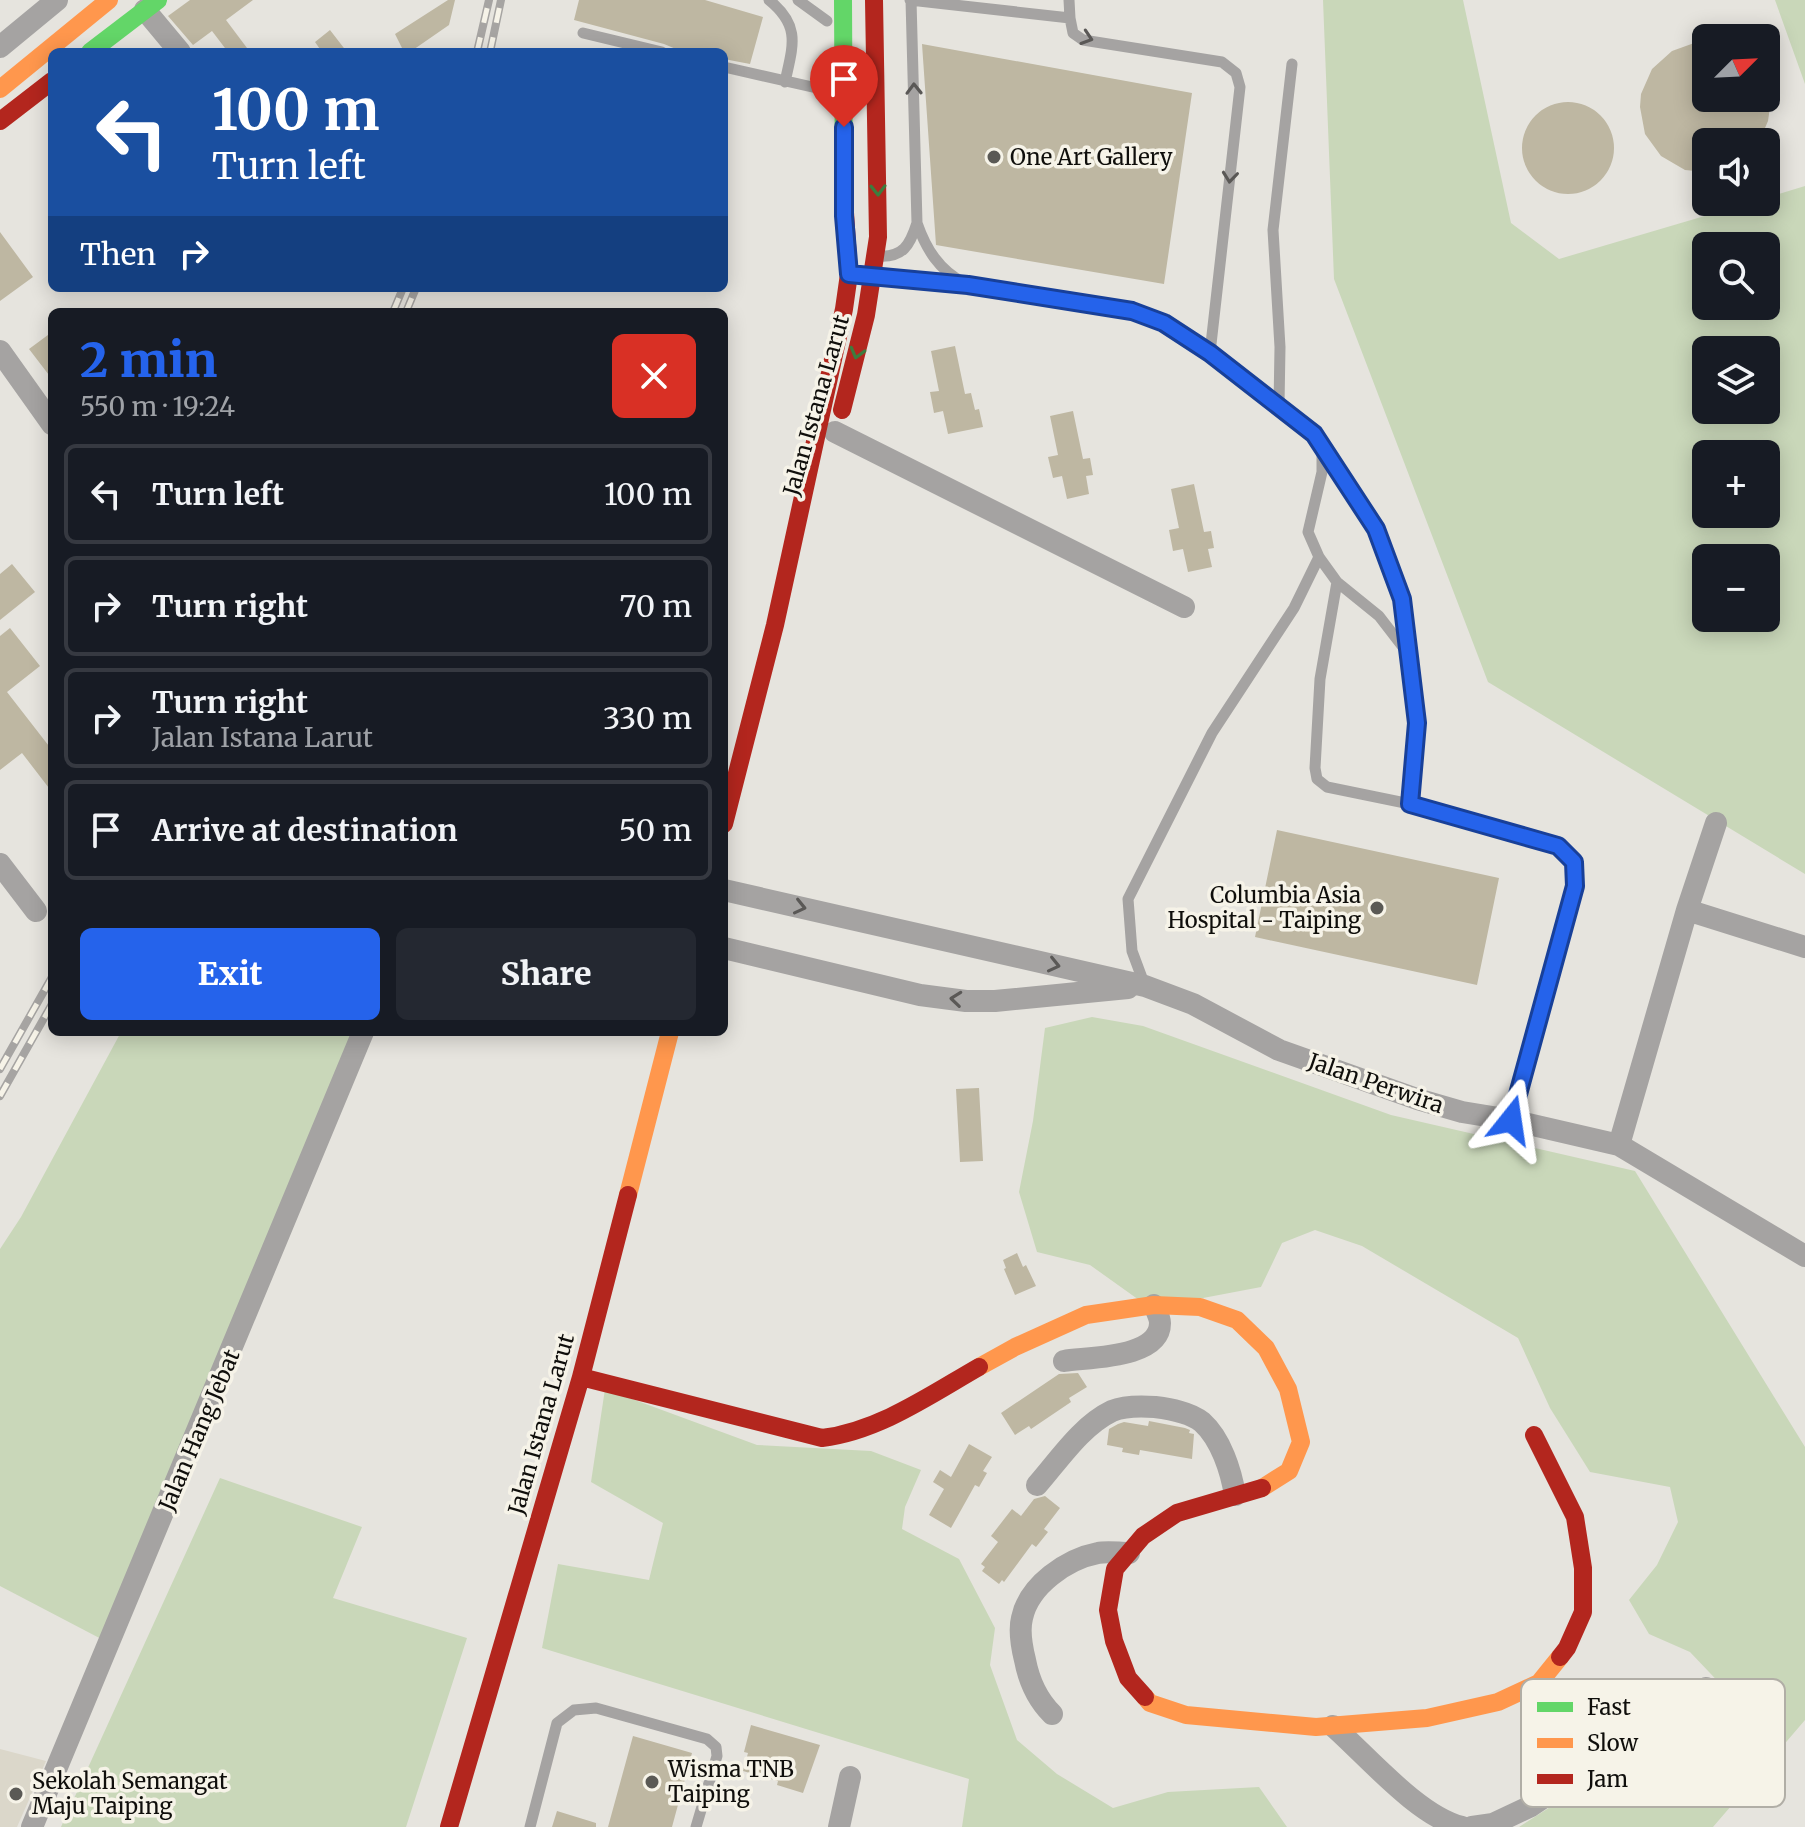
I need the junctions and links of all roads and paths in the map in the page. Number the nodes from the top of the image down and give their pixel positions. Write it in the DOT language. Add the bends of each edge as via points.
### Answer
graph roads {
  1 [pos="57,0"];
  2 [pos="81,0"];
  3 [pos="109,0"];
  4 [pos="769,0"];
  5 [pos="798,0"];
  6 [pos="827,0"];
  7 [pos="843,0"];
  8 [pos="874,0"];
  9 [pos="911,0"];
  10 [pos="1069,0"];
  11 [pos="944,1"];
  12 [pos="152,5"];
  13 [pos="1070,18"];
  14 [pos="827,21"];
  15 [pos="583,33"];
  16 [pos="0,47"];
  17 [pos="50,48"];
  18 [pos="95,48"];
  19 [pos="178,48"];
  20 [pos="645,48"];
  21 [pos="48,50"];
  22 [pos="1292,64"];
  23 [pos="0,65"];
  24 [pos="728,68"];
  25 [pos="785,82"];
  26 [pos="48,84"];
  27 [pos="0,89"];
  28 [pos="830,91"];
  29 [pos="0,121"];
  30 [pos="844,216"];
  31 [pos="917,223"];
  32 [pos="846,254"];
  33 [pos="876,256"];
  34 [pos="849,274"];
  35 [pos="873,277"];
  36 [pos="968,285"];
  37 [pos="0,351"];
  38 [pos="1210,353"];
  39 [pos="1279,405"];
  40 [pos="48,418"];
  41 [pos="835,432"];
  42 [pos="1322,450"];
  43 [pos="1319,557"];
  44 [pos="1337,582"];
  45 [pos="1184,607"];
  46 [pos="775,625"];
  47 [pos="1406,651"];
  48 [pos="1410,804"];
  49 [pos="728,808"];
  50 [pos="1716,823"];
  51 [pos="0,864"];
  52 [pos="728,891"];
  53 [pos="1687,910"];
  54 [pos="36,911"];
  55 [pos="1805,947"];
  56 [pos="728,949"];
  57 [pos="1145,986"];
  58 [pos="361,1036"];
  59 [pos="669,1036"];
  60 [pos="1511,1120"];
  61 [pos="1619,1145"];
  62 [pos="1805,1256"];
  63 [pos="1154,1305"];
  64 [pos="1064,1361"];
  65 [pos="581,1377"];
  66 [pos="1534,1435"];
  67 [pos="1037,1485"];
  68 [pos="1235,1495"];
  69 [pos="1129,1553"];
  70 [pos="1542,1679"];
  71 [pos="1521,1691"];
  72 [pos="1052,1714"];
  73 [pos="1333,1726"];
  74 [pos="850,1777"];
  75 [pos="1529,1807"];
  76 [pos="32,1827"];
  77 [pos="449,1827"];
  78 [pos="530,1827"];
  79 [pos="696,1827"];
  80 [pos="839,1827"];
  81 [pos="1462,1827"];
  82 [pos="1472,1827"];
  1 -- 16 [label="street"];
  2 -- 23 [label="main road"];
  3 -- 17 [label="main road"];
  4 -- 25 [label="lane" via="785,13 793,44"];
  5 -- 14 [label="lane"];
  6 -- 14 [label="main road, Jalan Istana Larut"];
  7 -- 30 [label="main road, Jalan Istana Larut"];
  8 -- 33 [label="main road, Jalan Istana Larut, one-way"];
  9 -- 11 [label="lane"];
  31 -- 9 [label="lane, one-way"];
  10 -- 13 [label="lane"];
  11 -- 13 [label="lane"];
  12 -- 18 [label="main road"];
  12 -- 19 [label="street"];
  13 -- 38 [label="lane, one-way" via="1073,33 1083,40 1222,62 1236,73 1240,87"];
  14 -- 28 [label="main road, Jalan Istana Larut"];
  15 -- 20 [label="lane"];
  21 -- 27 [label="main road"];
  22 -- 39 [label="lane" via="1273,230"];
  24 -- 25 [label="lane"];
  25 -- 28 [label="lane"];
  26 -- 29 [label="main road"];
  28 -- 30 [label="main road, Jalan Istana Larut" via="834,176"];
  30 -- 32 [label="main road, Jalan Istana Larut"];
  31 -- 33 [label="lane" via="908,248 897,256"];
  31 -- 36 [label="lane" via="931,255"];
  32 -- 33 [label="lane"];
  32 -- 34 [label="main road, Jalan Istana Larut"];
  33 -- 35 [label="main road, Jalan Istana Larut"];
  34 -- 35 [label="lane"];
  34 -- 46 [label="main road, Jalan Istana Larut"];
  35 -- 36 [label="lane"];
  35 -- 41 [label="main road, Jalan Istana Larut, one-way"];
  36 -- 38 [label="lane" via="1132,311 1164,323"];
  37 -- 40 [label="street"];
  38 -- 39 [label="lane"];
  39 -- 42 [label="lane" via="1314,434"];
  41 -- 45 [label="street"];
  41 -- 46 [label="main road, Jalan Istana Larut"];
  42 -- 43 [label="lane" via="1308,532"];
  42 -- 47 [label="lane" via="1376,529 1402,599"];
  43 -- 44 [label="lane"];
  43 -- 57 [label="lane" via="1294,608 1212,733 1128,899 1132,951"];
  44 -- 47 [label="lane" via="1379,616"];
  44 -- 48 [label="lane" via="1320,679 1317,779 1327,787"];
  46 -- 49 [label="main road, Jalan Istana Larut"];
  47 -- 48 [label="lane" via="1417,723"];
  48 -- 60 [label="lane" via="1558,846 1574,862 1575,886"];
  50 -- 53 [label="street"];
  51 -- 54 [label="street"];
  52 -- 57 [label="street, Jalan Perwira, one-way"];
  53 -- 55 [label="street"];
  53 -- 61 [label="street"];
  57 -- 56 [label="street, Jalan Perwira, one-way" via="966,1001"];
  57 -- 60 [label="street, Jalan Perwira" via="1193,1004 1279,1050 1417,1099"];
  58 -- 76 [label="street, Jalan Hang Jebat"];
  59 -- 65 [label="main road, Jalan Istana Larut"];
  60 -- 61 [label="street, Jalan Perwira"];
  61 -- 62 [label="street, Jalan Perwira"];
  63 -- 64 [label="street" via="1160,1324 1155,1337 1142,1347"];
  63 -- 65 [label="main road" via="1086,1315 1015,1347 886,1419 822,1438"];
  63 -- 68 [label="main road" via="1200,1307 1237,1320 1266,1348 1288,1389 1301,1442 1289,1471 1267,1486"];
  65 -- 77 [label="main road, Jalan Istana Larut"];
  66 -- 70 [label="main road" via="1575,1517 1583,1568 1583,1612 1567,1648"];
  67 -- 68 [label="street" via="1089,1426 1115,1410 1144,1406 1176,1410 1202,1422 1220,1447"];
  68 -- 69 [label="main road" via="1177,1513 1143,1536"];
  69 -- 72 [label="street" via="1101,1552 1053,1574 1036,1590 1022,1617 1028,1679"];
  69 -- 73 [label="main road" via="1115,1569 1108,1610 1128,1678 1150,1703 1186,1715"];
  71 -- 73 [label="main road" via="1427,1718"];
  73 -- 81 [label="street" via="1421,1806"];
  74 -- 80 [label="street"];
  75 -- 82 [label="street" via="1493,1824"];
  78 -- 79 [label="lane" via="557,1723 574,1710 596,1708 707,1739 716,1747"];
}
